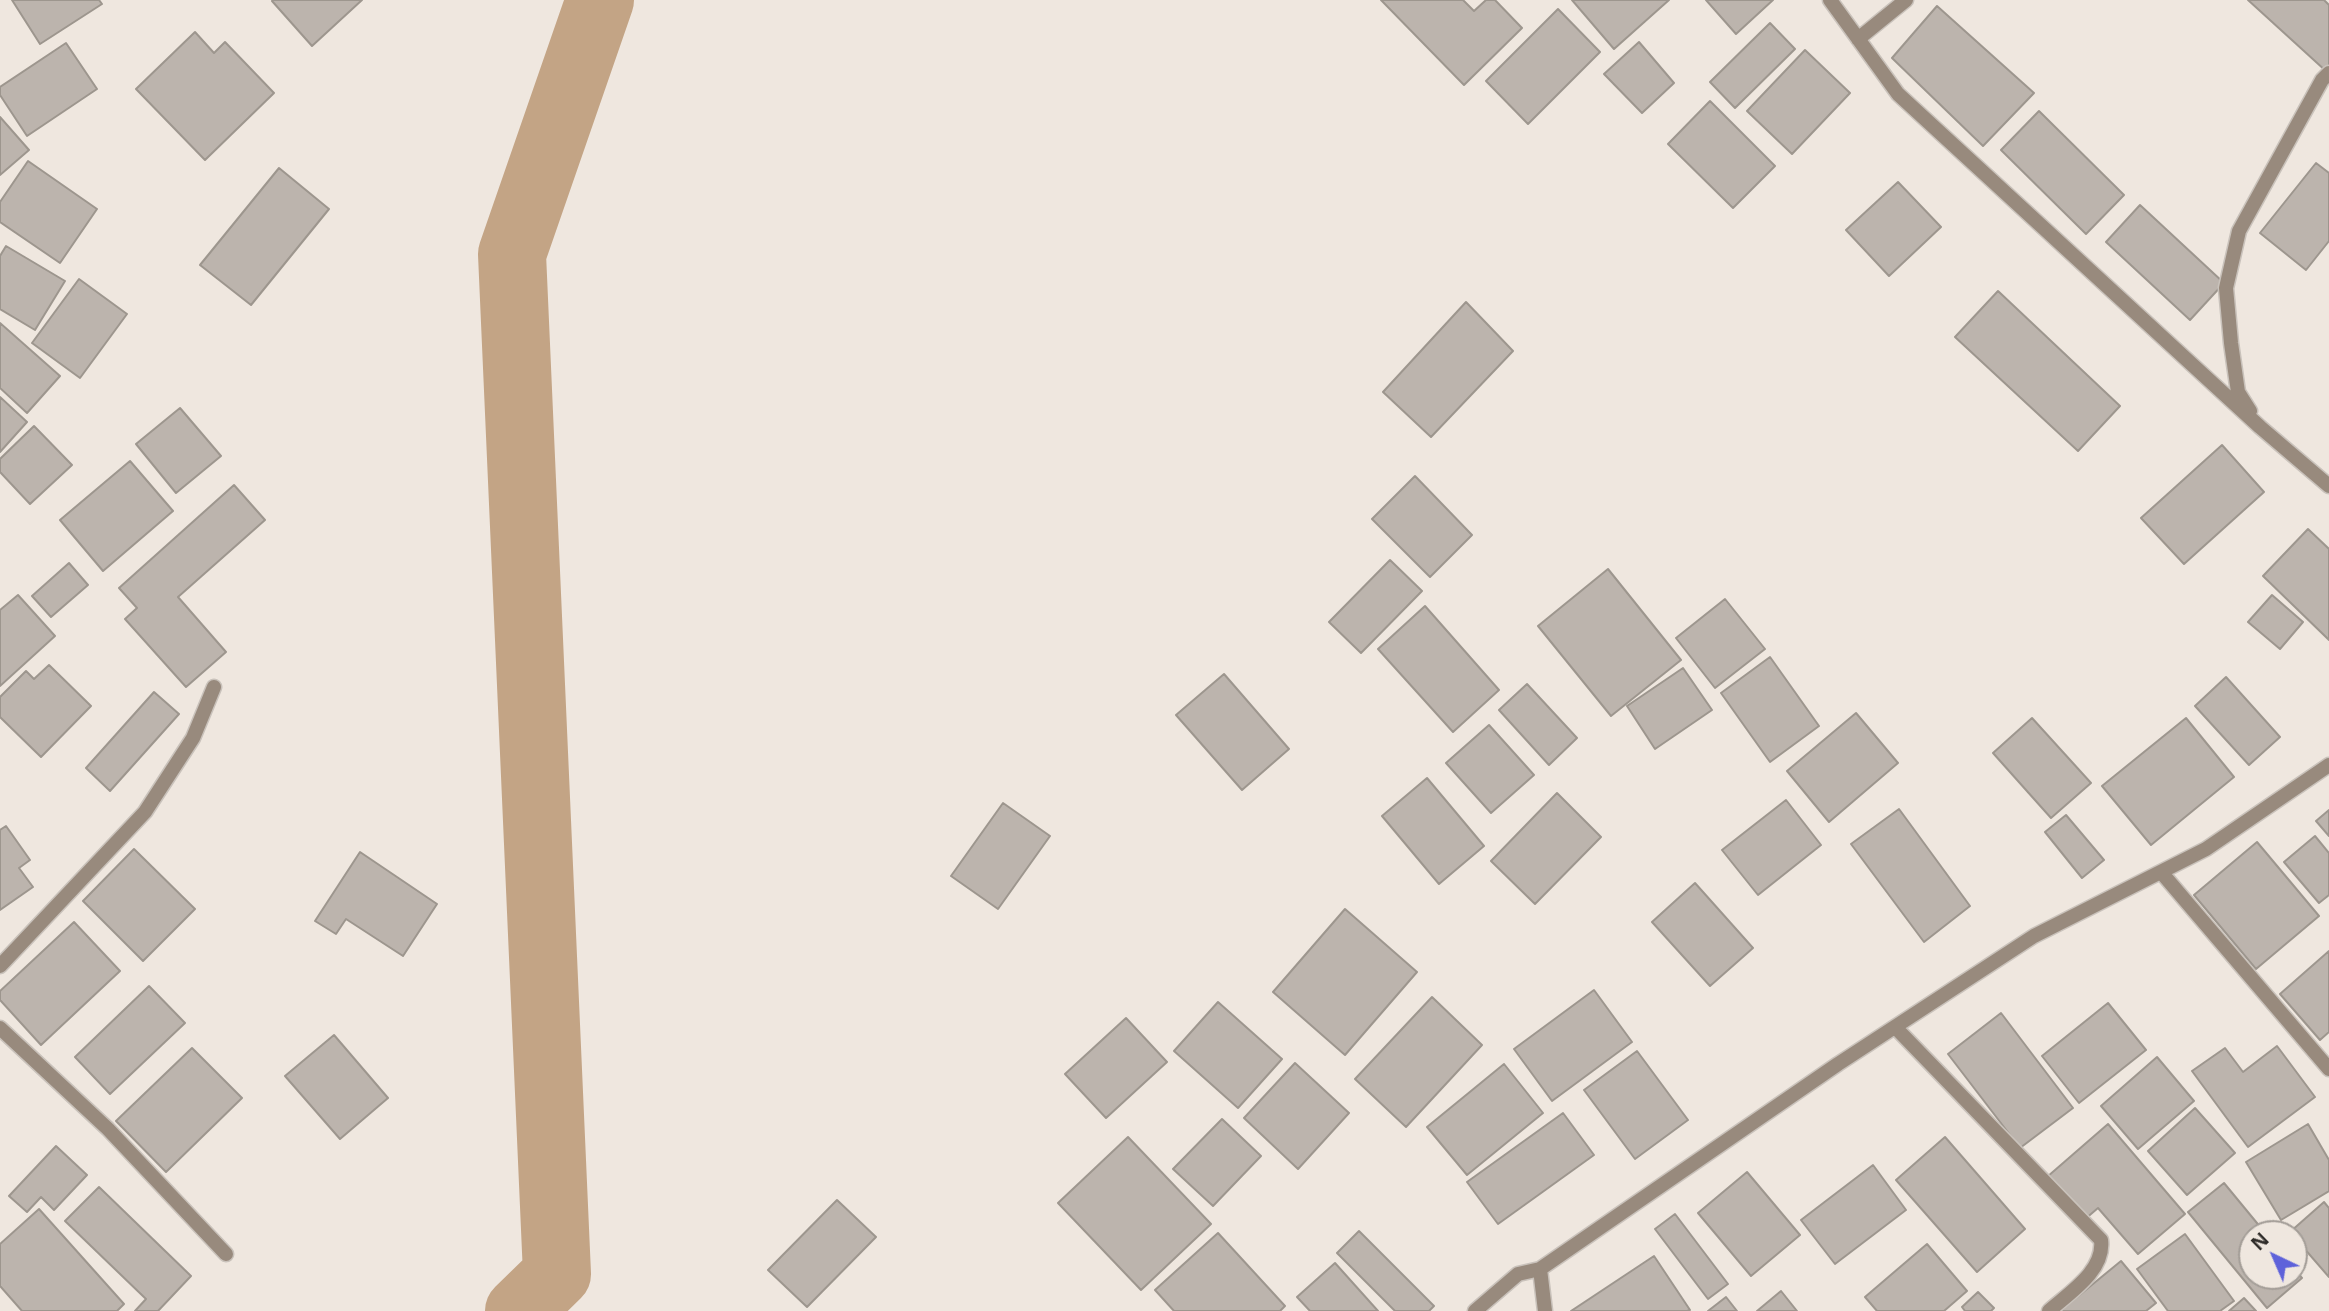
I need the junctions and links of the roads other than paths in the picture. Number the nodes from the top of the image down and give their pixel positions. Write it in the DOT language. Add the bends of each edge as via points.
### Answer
graph roads {
  1 [pos="1830,0"];
  2 [pos="1906,0"];
  3 [pos="1858,39"];
  4 [pos="2329,73"];
  5 [pos="2260,427"];
  6 [pos="2329,486"];
  7 [pos="214,687"];
  8 [pos="2329,765"];
  9 [pos="2161,872"];
  10 [pos="0,966"];
  11 [pos="1895,1027"];
  12 [pos="0,1028"];
  13 [pos="2329,1069"];
  14 [pos="226,1254"];
  15 [pos="1539,1269"];
  16 [pos="1475,1311"];
  17 [pos="1545,1311"];
  18 [pos="2049,1311"];
  1 -- 3 [label="street"];
  2 -- 3 [label="street"];
  3 -- 5 [label="street" via="1898,94"];
  4 -- 5 [label="street" via="2239,231 2227,288 2238,392"];
  5 -- 6 [label="street"];
  7 -- 10 [label="street" via="193,738 145,812"];
  8 -- 9 [label="street" via="2206,849"];
  9 -- 11 [label="street" via="2034,936"];
  9 -- 13 [label="street"];
  11 -- 15 [label="street"];
  11 -- 18 [label="street" via="2101,1240 2100,1257 2089,1275"];
  12 -- 14 [label="street" via="108,1129"];
  15 -- 16 [label="street" via="1518,1274"];
  15 -- 17 [label="street"];
}
